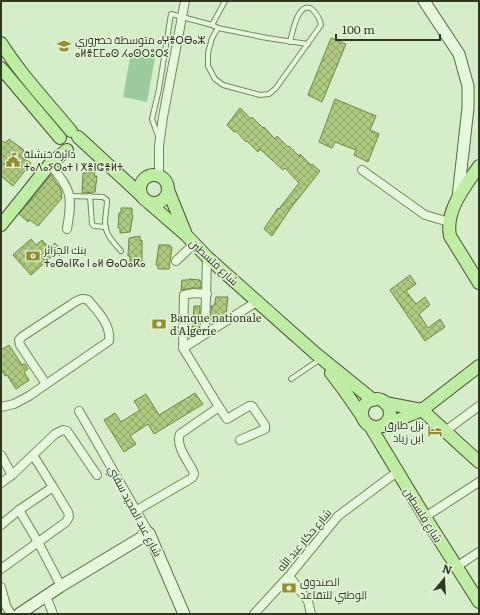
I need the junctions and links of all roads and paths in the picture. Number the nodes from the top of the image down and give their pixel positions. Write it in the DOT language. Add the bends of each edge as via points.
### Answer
graph roads {
  1 [pos="184,1"];
  2 [pos="225,1"];
  3 [pos="306,1"];
  4 [pos="424,1"];
  5 [pos="311,7"];
  6 [pos="181,16"];
  7 [pos="212,25"];
  8 [pos="218,28"];
  9 [pos="290,42"];
  10 [pos="1,43"];
  11 [pos="308,44"];
  12 [pos="1,69"];
  13 [pos="69,141"];
  14 [pos="50,164"];
  15 [pos="479,166"];
  16 [pos="362,170"];
  17 [pos="154,176"];
  18 [pos="122,178"];
  19 [pos="168,190"];
  20 [pos="70,196"];
  21 [pos="90,196"];
  22 [pos="458,197"];
  23 [pos="146,200"];
  24 [pos="1,216"];
  25 [pos="449,222"];
  26 [pos="1,225"];
  27 [pos="106,227"];
  28 [pos="67,229"];
  29 [pos="190,239"];
  30 [pos="121,251"];
  31 [pos="207,257"];
  32 [pos="176,262"];
  33 [pos="475,269"];
  34 [pos="479,283"];
  35 [pos="207,294"];
  36 [pos="258,301"];
  37 [pos="205,334"];
  38 [pos="183,348"];
  39 [pos="319,357"];
  40 [pos="479,366"];
  41 [pos="291,379"];
  42 [pos="46,384"];
  43 [pos="373,400"];
  44 [pos="385,403"];
  45 [pos="479,406"];
  46 [pos="1,407"];
  47 [pos="219,407"];
  48 [pos="422,410"];
  49 [pos="79,411"];
  50 [pos="362,416"];
  51 [pos="370,426"];
  52 [pos="383,426"];
  53 [pos="444,432"];
  54 [pos="240,440"];
  55 [pos="1,455"];
  56 [pos="33,455"];
  57 [pos="479,462"];
  58 [pos="397,472"];
  59 [pos="12,475"];
  60 [pos="97,476"];
  61 [pos="479,482"];
  62 [pos="1,483"];
  63 [pos="53,487"];
  64 [pos="19,510"];
  65 [pos="137,510"];
  66 [pos="425,517"];
  67 [pos="1,525"];
  68 [pos="149,532"];
  69 [pos="38,542"];
  70 [pos="479,552"];
  71 [pos="456,567"];
  72 [pos="1,569"];
  73 [pos="289,576"];
  74 [pos="61,586"];
  75 [pos="1,587"];
  76 [pos="46,596"];
  77 [pos="479,602"];
  78 [pos="11,614"];
  79 [pos="19,614"];
  80 [pos="53,614"];
  81 [pos="184,614"];
  82 [pos="254,614"];
  83 [pos="311,614"];
  1 -- 6 [label="street"];
  2 -- 7 [label="lane"];
  3 -- 5 [label="lane"];
  4 -- 22 [label="main road" via="459,54 468,86"];
  5 -- 9 [label="lane" via="306,6 297,12"];
  5 -- 11 [label="lane" via="320,19 321,25"];
  6 -- 7 [label="lane"];
  6 -- 17 [label="street"];
  7 -- 8 [label="lane"];
  8 -- 9 [label="lane"];
  8 -- 11 [label="lane" via="208,53 208,66 215,79 223,85 260,95 269,94 276,88"];
  9 -- 11 [label="lane"];
  10 -- 13 [label="main road"];
  12 -- 13 [label="main road"];
  13 -- 14 [label="main road"];
  13 -- 18 [label="main road, شارع فلسطين" via="99,157"];
  13 -- 24 [label="main road"];
  14 -- 20 [label="street" via="66,185"];
  14 -- 26 [label="main road"];
  15 -- 22 [label="main road"];
  16 -- 25 [label="street" via="426,215"];
  17 -- 18 [label="main road"];
  17 -- 19 [label="main road" via="166,182"];
  17 -- 23 [label="main road" via="142,181 140,193"];
  18 -- 23 [label="main road, شارع فلسطين"];
  19 -- 23 [label="main road" via="165,198 158,203"];
  19 -- 29 [label="main road"];
  20 -- 21 [label="lane"];
  20 -- 28 [label="street"];
  21 -- 27 [label="lane" via="92,224"];
  21 -- 27 [label="lane" via="104,197 107,200"];
  22 -- 25 [label="main road"];
  23 -- 29 [label="main road, شارع فلسطين"];
  25 -- 33 [label="main road" via="450,236"];
  27 -- 30 [label="lane" via="110,239"];
  29 -- 31 [label="main road, شارع فلسطين"];
  29 -- 32 [label="street"];
  31 -- 35 [label="street"];
  31 -- 36 [label="main road, شارع فلسطين"];
  33 -- 34 [label="main road"];
  35 -- 37 [label="street"];
  35 -- 38 [label="street" via="184,295"];
  36 -- 37 [label="street"];
  36 -- 39 [label="main road, شارع فلسطين"];
  37 -- 38 [label="street"];
  38 -- 47 [label="street"];
  39 -- 41 [label="lane"];
  39 -- 43 [label="main road, شارع فلسطين"];
  39 -- 50 [label="main road, شارع فلسطين"];
  40 -- 48 [label="main road"];
  42 -- 42 [label="street" via="109,341 107,325 86,299 75,302 19,340"];
  42 -- 46 [label="street" via="14,404"];
  43 -- 44 [label="main road"];
  43 -- 50 [label="main road" via="363,408"];
  44 -- 48 [label="main road"];
  44 -- 52 [label="main road" via="390,415"];
  45 -- 53 [label="street"];
  47 -- 54 [label="street" via="227,419 252,406 266,426 265,429"];
  47 -- 65 [label="street" via="178,437 179,445 193,470 192,478"];
  48 -- 52 [label="main road"];
  48 -- 53 [label="main road"];
  49 -- 65 [label="street, شارع عبد المجيد سقني"];
  50 -- 51 [label="main road"];
  51 -- 52 [label="main road"];
  51 -- 58 [label="main road, شارع فلسطين"];
  53 -- 57 [label="main road"];
  55 -- 59 [label="street"];
  56 -- 59 [label="street"];
  56 -- 60 [label="street" via="55,434 67,430"];
  56 -- 63 [label="street"];
  58 -- 66 [label="main road, شارع فلسطين"];
  58 -- 73 [label="street, شارع حكار عبد الله" via="338,516"];
  59 -- 62 [label="street"];
  61 -- 66 [label="street"];
  63 -- 64 [label="street"];
  63 -- 69 [label="street" via="69,517 66,522"];
  64 -- 67 [label="street"];
  64 -- 69 [label="street"];
  65 -- 68 [label="street, شارع عبد المجيد سقني"];
  66 -- 71 [label="main road, شارع فلسطين"];
  68 -- 74 [label="main road"];
  68 -- 81 [label="main road, شارع عبد المجيد سقني"];
  69 -- 72 [label="street"];
  69 -- 74 [label="street"];
  70 -- 71 [label="street"];
  71 -- 77 [label="main road, شارع فلسطين"];
  73 -- 82 [label="street, شارع حكار عبد الله"];
  73 -- 83 [label="street" via="308,602"];
  74 -- 76 [label="main road"];
  75 -- 78 [label="street"];
  76 -- 79 [label="main road"];
  76 -- 80 [label="street"];
}
